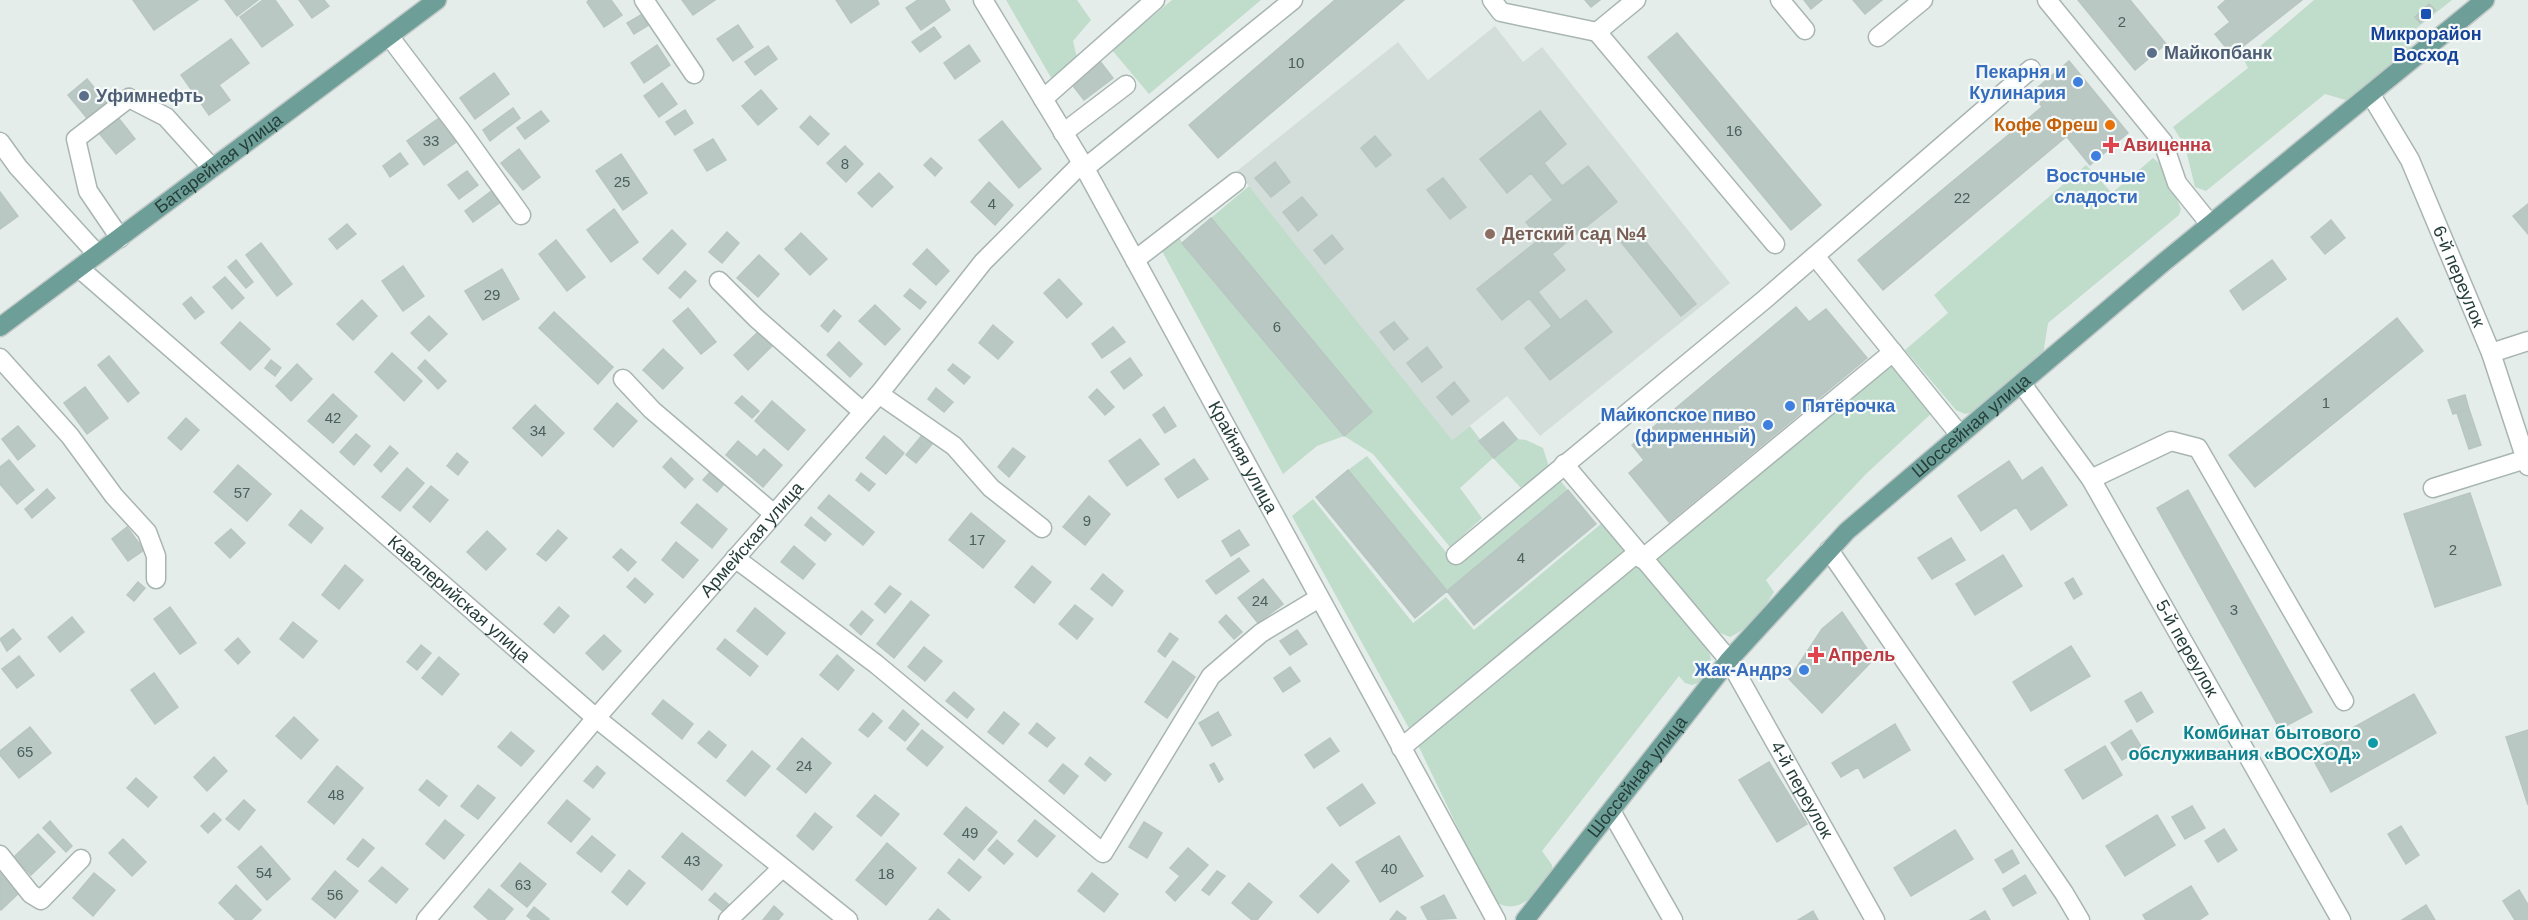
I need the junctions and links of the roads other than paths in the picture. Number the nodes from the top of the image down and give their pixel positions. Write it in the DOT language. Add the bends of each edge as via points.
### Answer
graph roads {
  1 [pos="437,0"];
  2 [pos="644,0"];
  3 [pos="983,0"];
  4 [pos="1155,0"];
  5 [pos="1293,0"];
  6 [pos="1492,0"];
  7 [pos="1636,0"];
  8 [pos="1780,0"];
  9 [pos="1923,0"];
  10 [pos="2047,0"];
  11 [pos="2485,0"];
  12 [pos="1805,30"];
  13 [pos="1597,32"];
  14 [pos="388,36"];
  15 [pos="1878,37"];
  16 [pos="2031,69"];
  17 [pos="694,74"];
  18 [pos="1126,85"];
  19 [pos="2371,95"];
  20 [pos="1043,99"];
  21 [pos="1063,132"];
  22 [pos="0,142"];
  23 [pos="1083,166"];
  24 [pos="212,168"];
  25 [pos="1236,182"];
  26 [pos="521,215"];
  27 [pos="2211,224"];
  28 [pos="120,238"];
  29 [pos="1775,244"];
  30 [pos="97,254"];
  31 [pos="1815,255"];
  32 [pos="1135,260"];
  33 [pos="80,268"];
  34 [pos="719,280"];
  35 [pos="0,327"];
  36 [pos="2528,341"];
  37 [pos="1893,352"];
  38 [pos="2491,353"];
  39 [pos="0,358"];
  40 [pos="623,379"];
  41 [pos="2022,384"];
  42 [pos="879,394"];
  43 [pos="863,412"];
  44 [pos="1960,435"];
  45 [pos="2527,462"];
  46 [pos="1564,465"];
  47 [pos="2091,479"];
  48 [pos="2433,489"];
  49 [pos="774,514"];
  50 [pos="1042,528"];
  51 [pos="1829,550"];
  52 [pos="1456,555"];
  53 [pos="1639,556"];
  54 [pos="735,558"];
  55 [pos="156,579"];
  56 [pos="1319,598"];
  57 [pos="1728,660"];
  58 [pos="2344,701"];
  59 [pos="596,718"];
  60 [pos="1401,748"];
  61 [pos="1611,811"];
  62 [pos="0,855"];
  63 [pos="81,859"];
  64 [pos="783,868"];
  65 [pos="426,920"];
  66 [pos="728,920"];
  67 [pos="848,920"];
  68 [pos="1496,920"];
  69 [pos="1525,920"];
  70 [pos="1673,920"];
  71 [pos="1875,920"];
  72 [pos="2080,920"];
  73 [pos="2341,920"];
  1 -- 14 [label="main road, Батарейная улица"];
  2 -- 17 [label="street"];
  3 -- 20 [label="street, Крайняя улица"];
  4 -- 20 [label="street"];
  5 -- 23 [label="street, Армейская улица"];
  6 -- 13 [label="street" via="1501,12"];
  7 -- 13 [label="street"];
  8 -- 12 [label="street"];
  9 -- 15 [label="street"];
  10 -- 27 [label="street" via="2163,142 2177,183"];
  11 -- 19 [label="main road, Шоссейная улица"];
  13 -- 29 [label="street"];
  14 -- 24 [label="main road, Батарейная улица"];
  14 -- 26 [label="street"];
  16 -- 31 [label="street"];
  18 -- 21 [label="street"];
  19 -- 27 [label="main road, Шоссейная улица"];
  19 -- 38 [label="street, 6-й переулок" via="2410,160"];
  20 -- 21 [label="street, Крайняя улица"];
  21 -- 23 [label="street, Крайняя улица"];
  22 -- 30 [label="street"];
  23 -- 32 [label="street, Крайняя улица"];
  23 -- 42 [label="street, Армейская улица" via="983,262"];
  24 -- 28 [label="main road, Батарейная улица"];
  24 -- 28 [label="street" via="166,117 129,98 76,140 88,191"];
  25 -- 32 [label="street"];
  27 -- 41 [label="main road, Шоссейная улица"];
  28 -- 30 [label="main road, Батарейная улица"];
  30 -- 33 [label="main road, Батарейная улица"];
  31 -- 37 [label="street"];
  31 -- 46 [label="street"];
  32 -- 56 [label="street, Крайняя улица"];
  33 -- 35 [label="main road, Батарейная улица"];
  33 -- 59 [label="street, Кавалерийская улица"];
  34 -- 43 [label="street" via="756,318"];
  36 -- 38 [label="street"];
  37 -- 44 [label="street"];
  37 -- 53 [label="street"];
  38 -- 45 [label="street, 6-й переулок"];
  39 -- 55 [label="street" via="70,436 114,496 147,532 156,556"];
  40 -- 49 [label="street" via="652,411"];
  41 -- 44 [label="main road, Шоссейная улица"];
  41 -- 47 [label="street, 5-й переулок"];
  42 -- 43 [label="street, Армейская улица"];
  42 -- 50 [label="street" via="954,446 991,488"];
  43 -- 49 [label="street, Армейская улица"];
  44 -- 51 [label="main road, Шоссейная улица"];
  45 -- 48 [label="street"];
  46 -- 52 [label="street"];
  46 -- 53 [label="street, 4-й переулок"];
  47 -- 58 [label="street" via="2171,441 2198,448"];
  47 -- 73 [label="street, 5-й переулок"];
  49 -- 54 [label="street, Армейская улица"];
  51 -- 57 [label="main road, Шоссейная улица"];
  51 -- 72 [label="street"];
  53 -- 57 [label="street, 4-й переулок"];
  53 -- 60 [label="street"];
  54 -- 56 [label="street" via="876,664 1103,853 1211,676 1261,633"];
  54 -- 59 [label="street, Армейская улица"];
  56 -- 60 [label="street, Крайняя улица"];
  57 -- 61 [label="main road, Шоссейная улица"];
  57 -- 71 [label="street, 4-й переулок"];
  59 -- 64 [label="street, Кавалерийская улица"];
  59 -- 65 [label="street, Армейская улица"];
  60 -- 68 [label="street, Крайняя улица"];
  61 -- 69 [label="main road, Шоссейная улица"];
  61 -- 70 [label="street"];
  62 -- 63 [label="street" via="30,894 42,900"];
  64 -- 66 [label="street"];
  64 -- 67 [label="street, Кавалерийская улица"];
}
